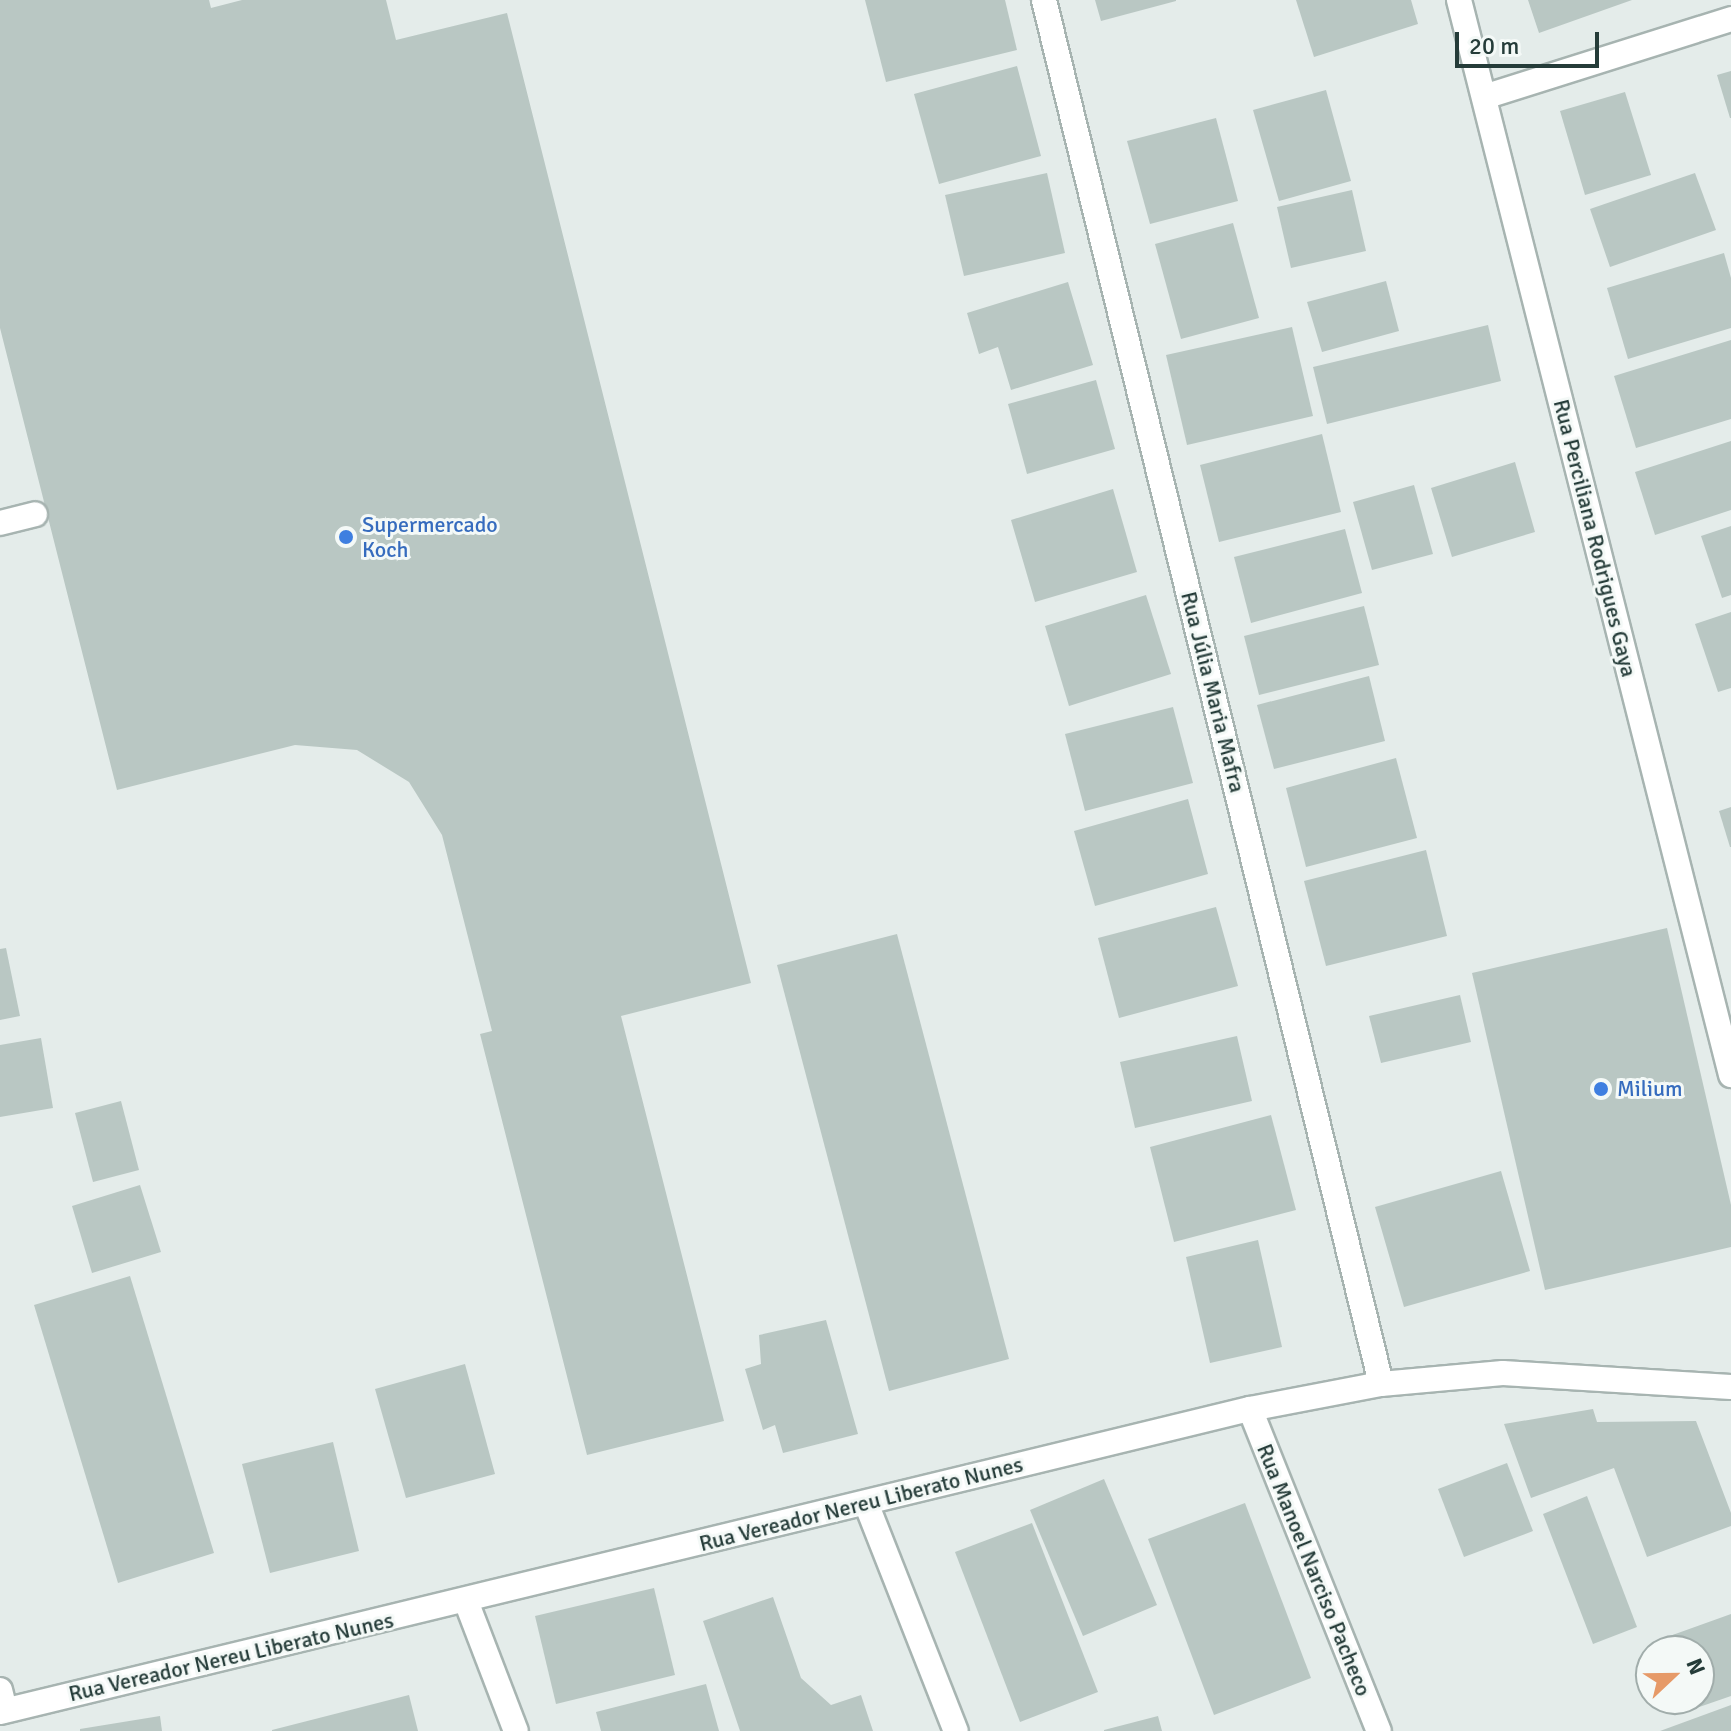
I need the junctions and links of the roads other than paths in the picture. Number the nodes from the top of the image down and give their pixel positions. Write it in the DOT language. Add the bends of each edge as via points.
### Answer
graph roads {
  1 [pos="1044,0"];
  2 [pos="1459,0"];
  3 [pos="1731,19"];
  4 [pos="1484,97"];
  5 [pos="35,514"];
  6 [pos="0,523"];
  7 [pos="1731,1075"];
  8 [pos="1381,1384"];
  9 [pos="1731,1387"];
  10 [pos="1250,1409"];
  11 [pos="866,1503"];
  12 [pos="466,1601"];
  13 [pos="2,1704"];
  14 [pos="516,1731"];
  15 [pos="956,1731"];
  16 [pos="1379,1731"];
  1 -- 8 [label="street, Rua Júlia Maria Mafra"];
  2 -- 4 [label="street, Rua Perciliana Rodrigues Gaya"];
  3 -- 4 [label="street"];
  4 -- 7 [label="street, Rua Perciliana Rodrigues Gaya"];
  5 -- 6 [label="street"];
  8 -- 9 [label="street, Rua Vereador Nereu Liberato Nunes" via="1503,1373"];
  8 -- 10 [label="street, Rua Vereador Nereu Liberato Nunes"];
  10 -- 11 [label="street, Rua Vereador Nereu Liberato Nunes"];
  10 -- 16 [label="street, Rua Manoel Narciso Pacheco"];
  11 -- 12 [label="street, Rua Vereador Nereu Liberato Nunes"];
  11 -- 15 [label="street"];
  12 -- 13 [label="street, Rua Vereador Nereu Liberato Nunes"];
  12 -- 14 [label="street"];
}
